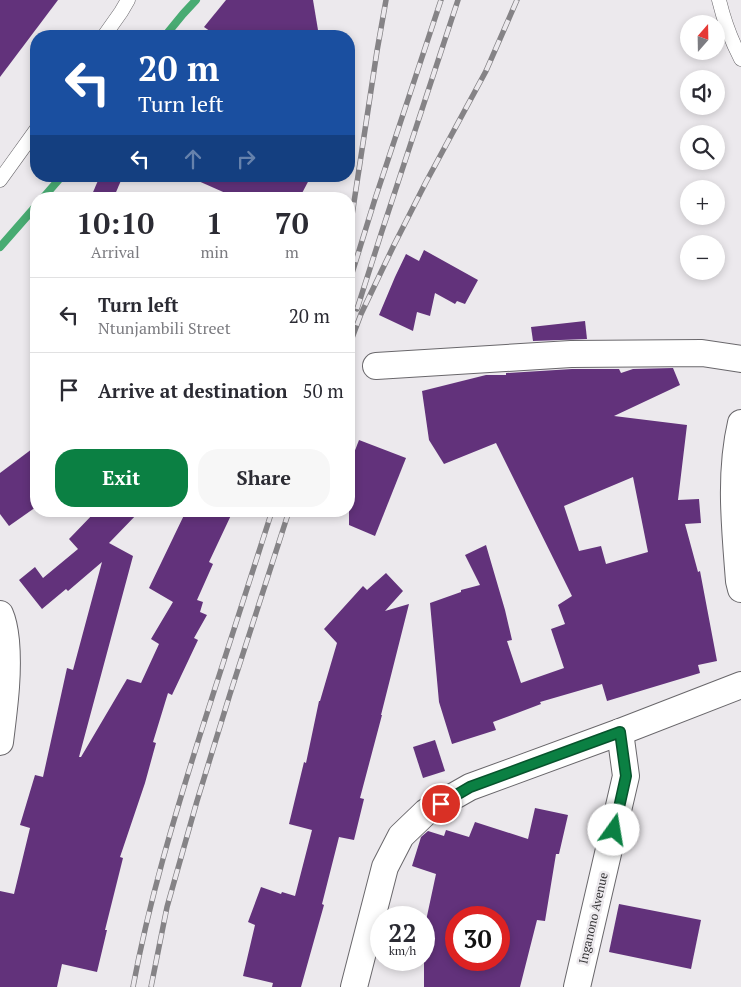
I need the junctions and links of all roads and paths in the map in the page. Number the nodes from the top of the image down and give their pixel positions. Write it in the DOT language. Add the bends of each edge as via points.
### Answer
graph roads {
  1 [pos="128,0"];
  2 [pos="719,0"];
  3 [pos="108,30"];
  4 [pos="741,59"];
  5 [pos="30,138"];
  6 [pos="0,180"];
  7 [pos="741,359"];
  8 [pos="376,366"];
  9 [pos="741,423"];
  10 [pos="741,589"];
  11 [pos="0,614"];
  12 [pos="741,685"];
  13 [pos="620,732"];
  14 [pos="0,742"];
  15 [pos="354,987"];
  16 [pos="577,987"];
  1 -- 3 [label="lane"];
  2 -- 4 [label="lane" via="725,24"];
  5 -- 6 [label="lane"];
  7 -- 8 [label="street" via="702,353 571,354"];
  9 -- 10 [label="street" via="736,443 734,513"];
  11 -- 14 [label="street" via="4,622 7,656"];
  12 -- 13 [label="street"];
  13 -- 15 [label="street" via="470,787 426,812 407,830 385,867"];
  13 -- 16 [label="street, Inganono Avenue" via="626,776"];
}
